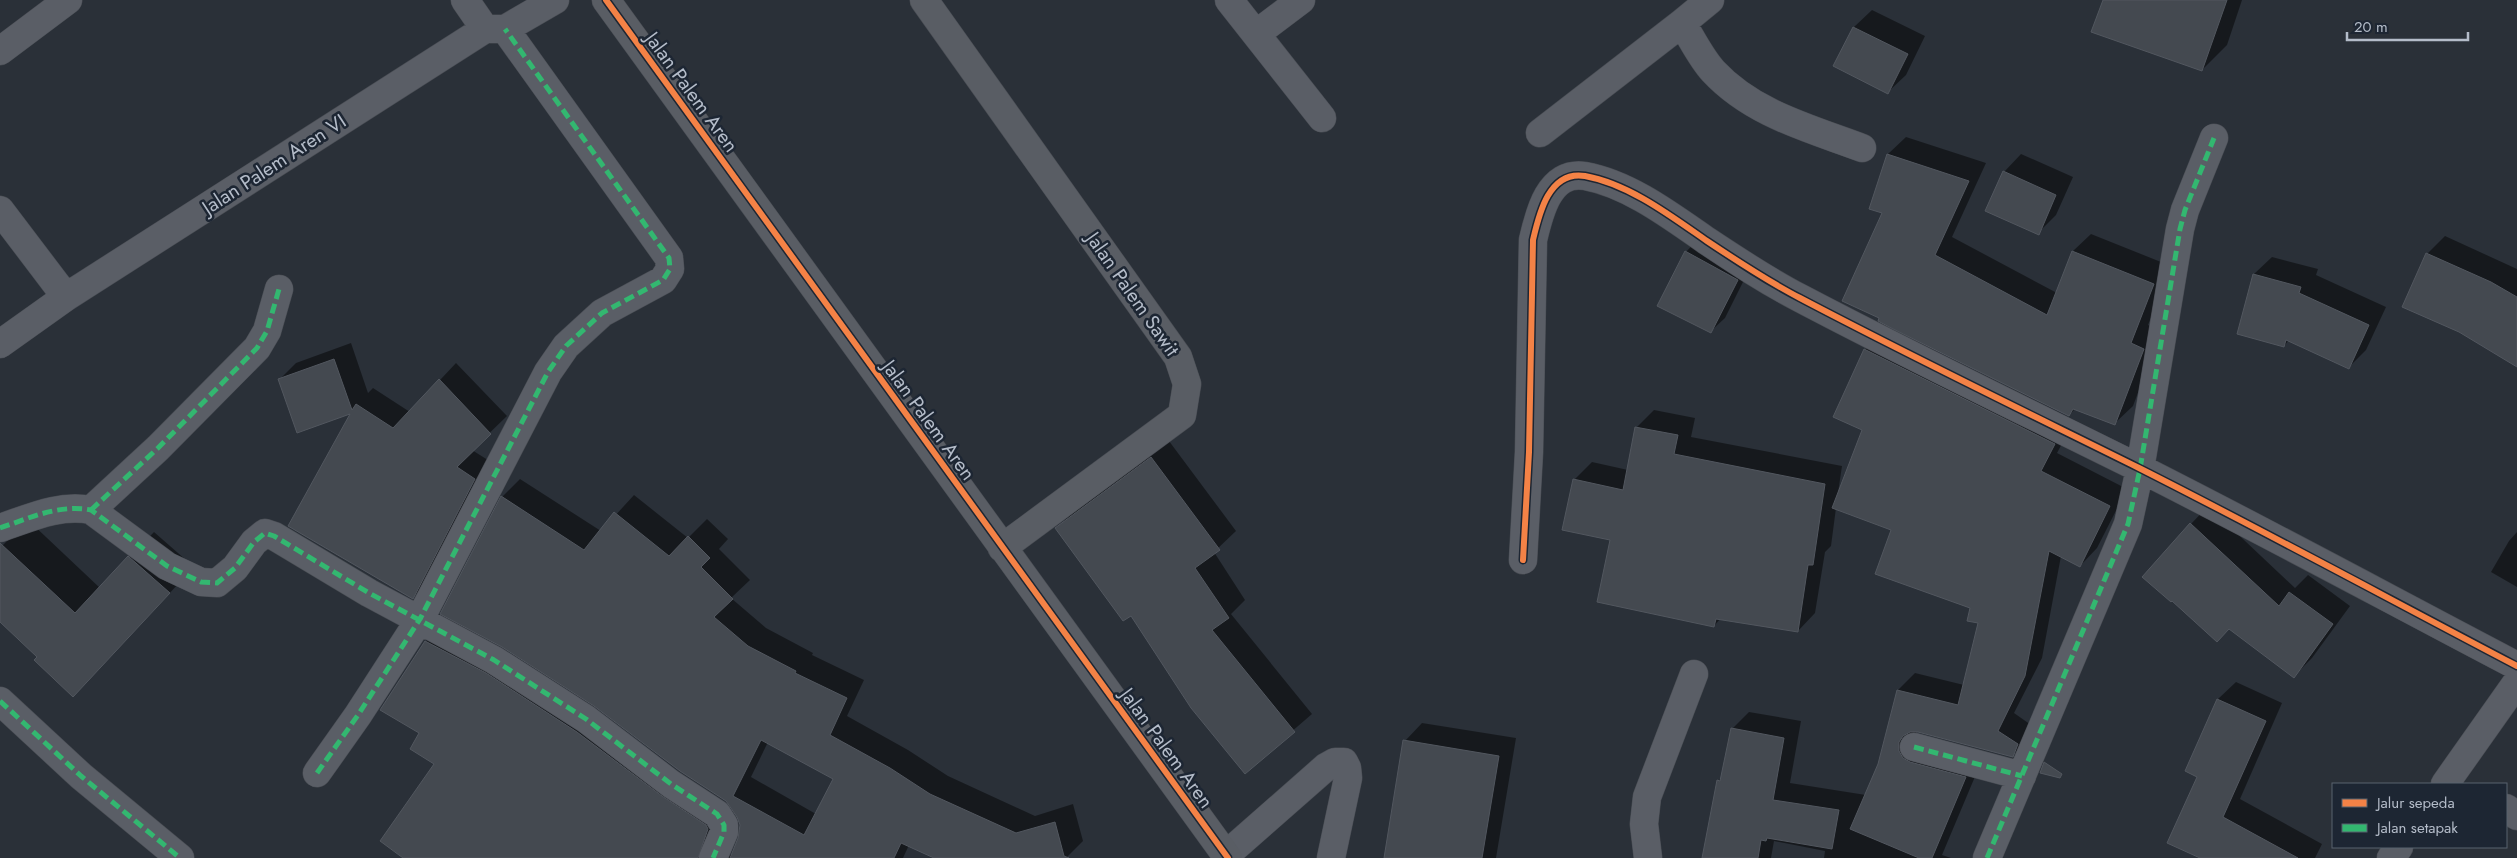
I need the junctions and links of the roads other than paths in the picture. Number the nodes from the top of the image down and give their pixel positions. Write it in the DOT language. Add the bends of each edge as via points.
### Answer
graph roads {
  1 [pos="68,0"];
  2 [pos="465,0"];
  3 [pos="556,0"];
  4 [pos="606,0"];
  5 [pos="924,0"];
  6 [pos="1230,0"];
  7 [pos="1302,0"];
  8 [pos="1710,0"];
  9 [pos="1682,23"];
  10 [pos="495,29"];
  11 [pos="1256,34"];
  12 [pos="0,51"];
  13 [pos="1322,118"];
  14 [pos="1540,133"];
  15 [pos="2214,138"];
  16 [pos="1862,148"];
  17 [pos="0,210"];
  18 [pos="279,289"];
  19 [pos="66,297"];
  20 [pos="0,344"];
  21 [pos="2140,469"];
  22 [pos="91,510"];
  23 [pos="0,528"];
  24 [pos="1002,548"];
  25 [pos="1523,560"];
  26 [pos="420,620"];
  27 [pos="2517,666"];
  28 [pos="1694,674"];
  29 [pos="2517,682"];
  30 [pos="0,701"];
  31 [pos="1914,747"];
  32 [pos="317,773"];
  33 [pos="2022,776"];
  34 [pos="2456,780"];
  35 [pos="1227,857"];
  36 [pos="180,858"];
  37 [pos="713,858"];
  38 [pos="1331,858"];
  39 [pos="1648,858"];
  40 [pos="1987,858"];
  1 -- 12 [label="street"];
  2 -- 10 [label="street"];
  3 -- 10 [label="street, Jalan Palem Aren VI"];
  4 -- 24 [label="street, Jalan Palem Aren"];
  5 -- 24 [label="street, Jalan Palem Sawit" via="1178,357 1187,384 1182,415"];
  6 -- 11 [label="street"];
  7 -- 11 [label="street"];
  8 -- 9 [label="street"];
  9 -- 14 [label="street"];
  9 -- 16 [label="street" via="1712,70 1744,99 1769,113"];
  10 -- 19 [label="street, Jalan Palem Aren VI"];
  10 -- 26 [label="street" via="670,258 670,269 663,280 602,313 566,346 548,372"];
  11 -- 13 [label="street"];
  15 -- 21 [label="street" via="2180,229"];
  17 -- 19 [label="street"];
  18 -- 22 [label="street" via="267,331 257,348"];
  19 -- 20 [label="street, Jalan Palem Aren VI"];
  21 -- 25 [label="street" via="1796,297 1666,213 1619,187 1583,176 1559,183 1550,191 1540,210 1533,240 1529,452"];
  21 -- 27 [label="street"];
  21 -- 33 [label="street" via="2122,543"];
  22 -- 23 [label="street" via="55,509"];
  22 -- 26 [label="street" via="167,566 201,582 217,583 235,568 264,533"];
  24 -- 35 [label="street, Jalan Palem Aren"];
  26 -- 32 [label="street"];
  26 -- 37 [label="street" via="494,660 586,718 671,784 717,814 724,825 724,832"];
  28 -- 39 [label="street" via="1647,797 1644,824"];
  29 -- 34 [label="street"];
  30 -- 36 [label="street" via="81,776"];
  31 -- 33 [label="street"];
  33 -- 40 [label="street"];
  35 -- 38 [label="street" via="1326,767 1344,762 1348,778"];
}
